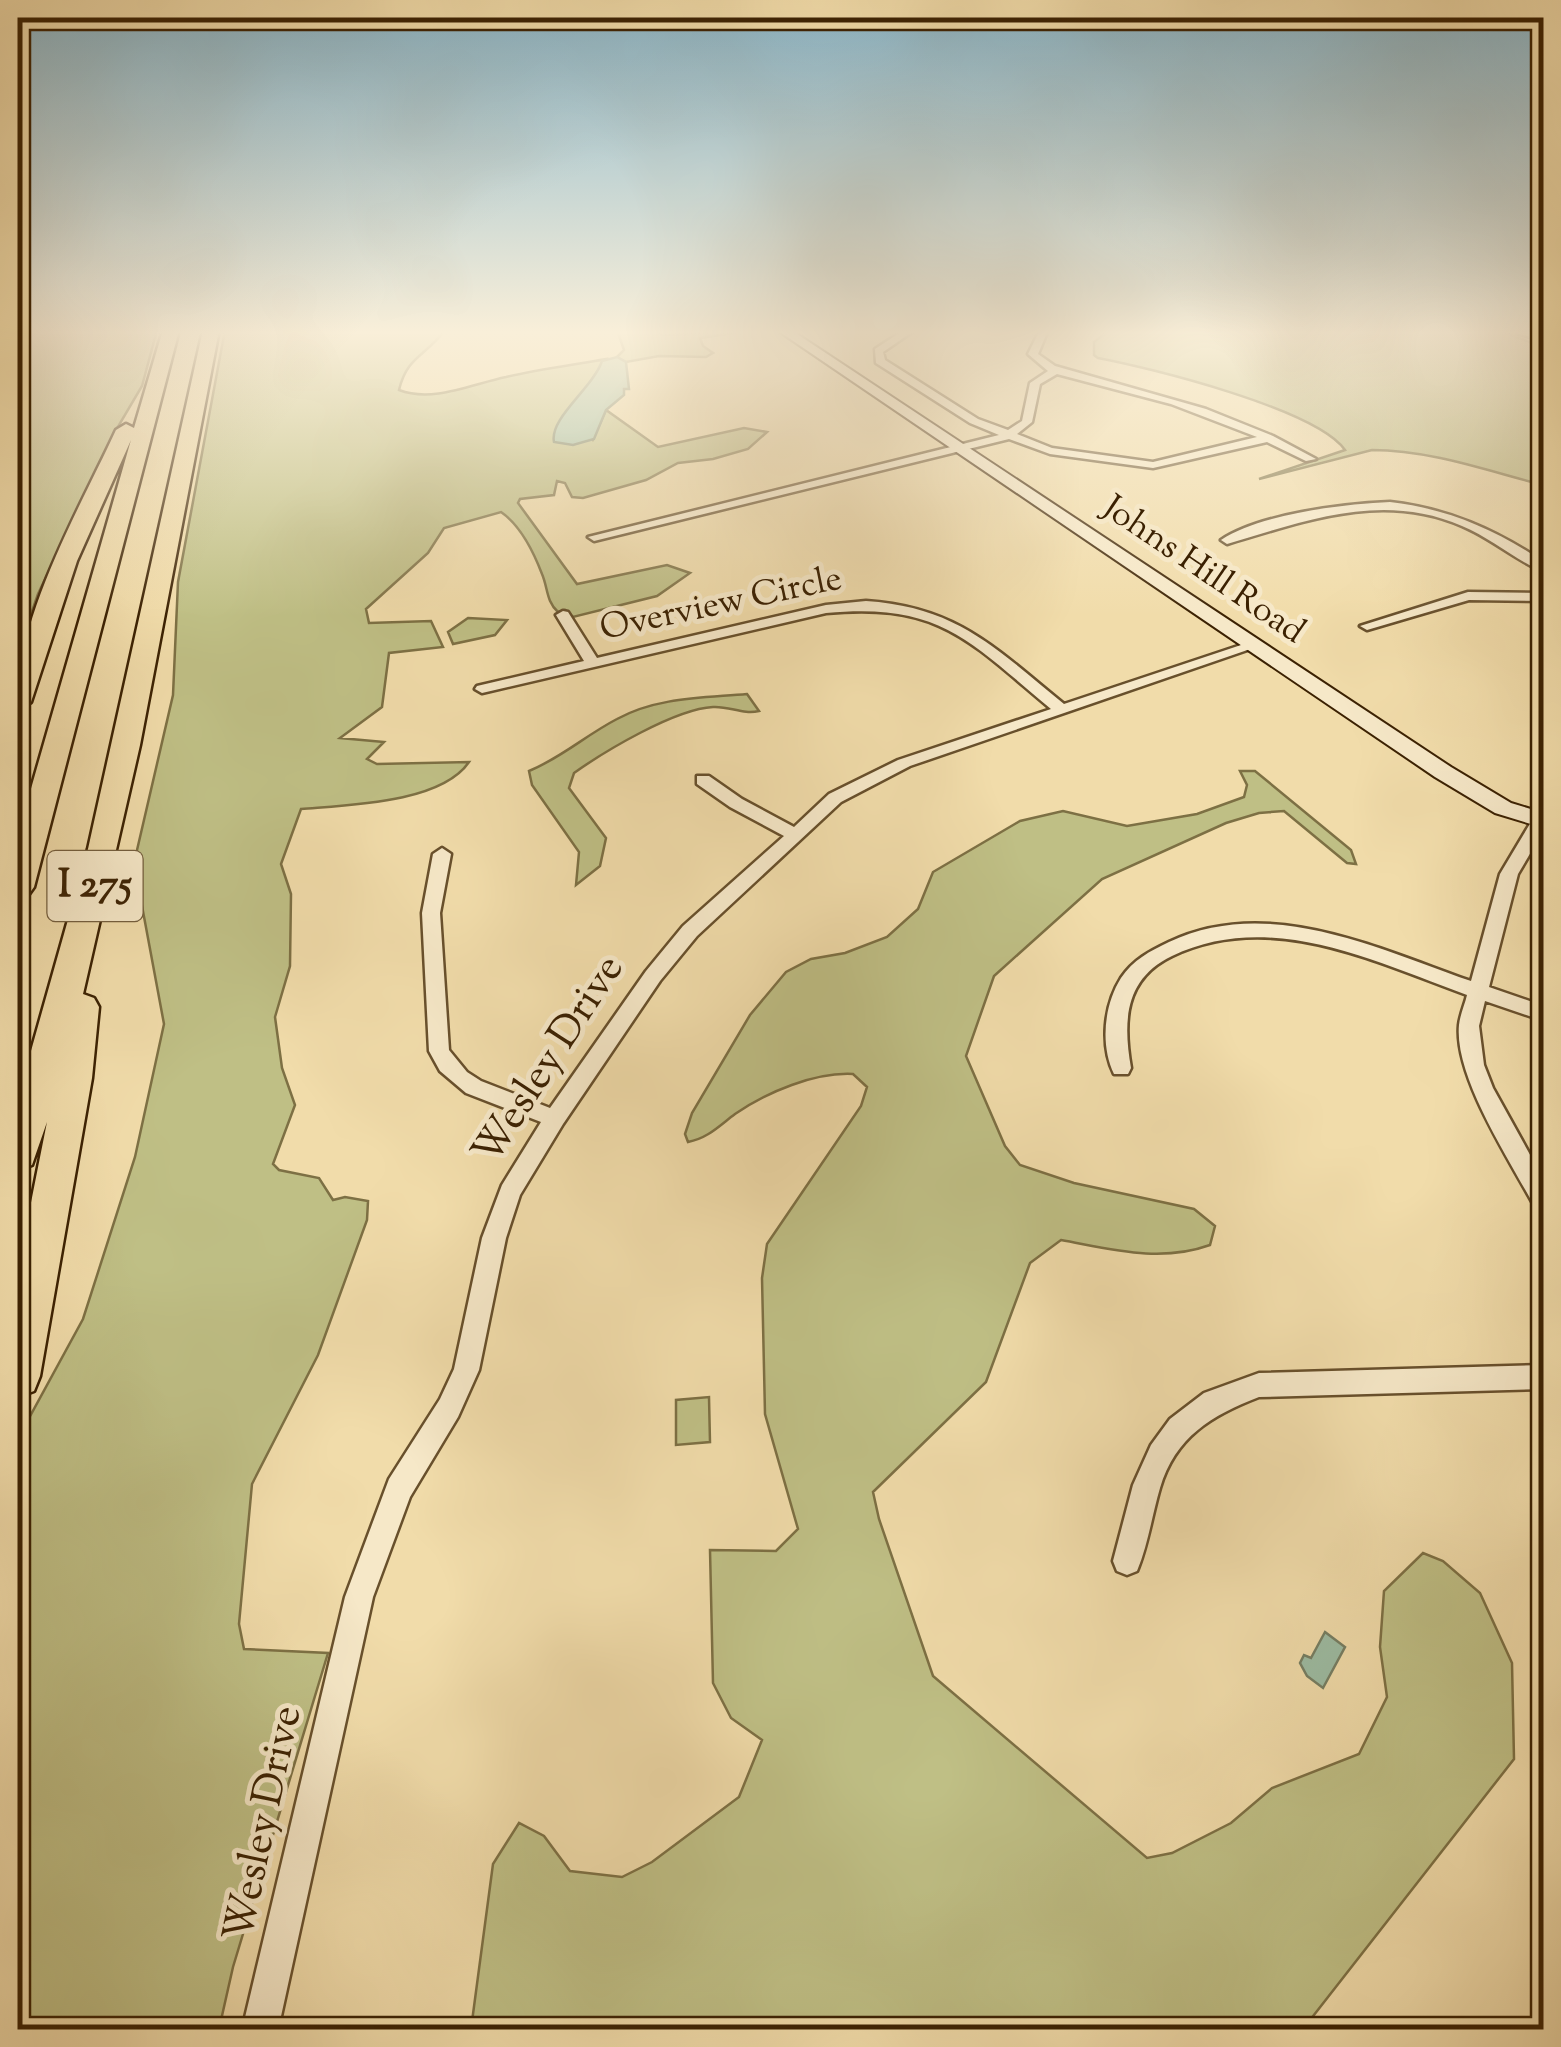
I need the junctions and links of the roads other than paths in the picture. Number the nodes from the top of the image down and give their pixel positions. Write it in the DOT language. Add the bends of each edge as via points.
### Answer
graph roads {
  1 [pos="129,426"];
  2 [pos="145,426"];
  3 [pos="191,426"];
  4 [pos="927,426"];
  5 [pos="984,426"];
  6 [pos="1022,426"];
  7 [pos="1236,426"];
  8 [pos="1008,436"];
  9 [pos="1269,438"];
  10 [pos="962,449"];
  11 [pos="1310,458"];
  12 [pos="594,537"];
  13 [pos="1227,540"];
  14 [pos="1544,568"];
  15 [pos="1544,597"];
  16 [pos="563,615"];
  17 [pos="1367,626"];
  18 [pos="1255,645"];
  19 [pos="593,664"];
  20 [pos="482,689"];
  21 [pos="18,702"];
  22 [pos="1062,710"];
  23 [pos="703,780"];
  24 [pos="1542,821"];
  25 [pos="794,834"];
  26 [pos="442,854"];
  27 [pos="18,888"];
  28 [pos="84,938"];
  29 [pos="1476,990"];
  30 [pos="1544,1014"];
  31 [pos="1121,1068"];
  32 [pos="555,1118"];
  33 [pos="18,1154"];
  34 [pos="1544,1202"];
  35 [pos="18,1376"];
  36 [pos="1544,1377"];
  37 [pos="1127,1562"];
  38 [pos="260,2030"];
  1 -- 21 [label="highway" via="66,561"];
  2 -- 27 [label="highway, I 275"];
  3 -- 28 [label="highway, I 275"];
  4 -- 10 [label="main road, Johns Hill Road"];
  5 -- 8 [label="street"];
  6 -- 8 [label="street"];
  7 -- 9 [label="street"];
  8 -- 9 [label="street" via="1050,450 1153,465"];
  8 -- 10 [label="street"];
  9 -- 11 [label="street"];
  10 -- 12 [label="street"];
  10 -- 18 [label="main road, Johns Hill Road"];
  13 -- 14 [label="street" via="1338,507 1393,504 1477,529"];
  15 -- 17 [label="street" via="1468,596"];
  16 -- 19 [label="street"];
  18 -- 22 [label="street, Wesley Drive"];
  18 -- 24 [label="main road, Johns Hill Road" via="1482,797"];
  19 -- 20 [label="street, Overview Circle"];
  19 -- 22 [label="street, Overview Circle" via="826,609 887,604 954,624"];
  22 -- 25 [label="street, Wesley Drive" via="871,777"];
  23 -- 25 [label="street"];
  24 -- 29 [label="street" via="1508,874"];
  25 -- 32 [label="street, Wesley Drive" via="672,951"];
  26 -- 32 [label="street" via="431,913 439,1050 445,1064 476,1090"];
  28 -- 33 [label="highway, I 275"];
  28 -- 35 [label="highway" via="74,1078"];
  29 -- 30 [label="street"];
  29 -- 31 [label="street" via="1307,932 1220,930 1166,950 1133,974 1115,1011"];
  29 -- 34 [label="street" via="1469,1026 1474,1065"];
  32 -- 38 [label="street, Wesley Drive" via="504,1207 466,1370 398,1489 368,1566"];
  36 -- 37 [label="street" via="1259,1386 1213,1402 1179,1428 1160,1454"];
}
